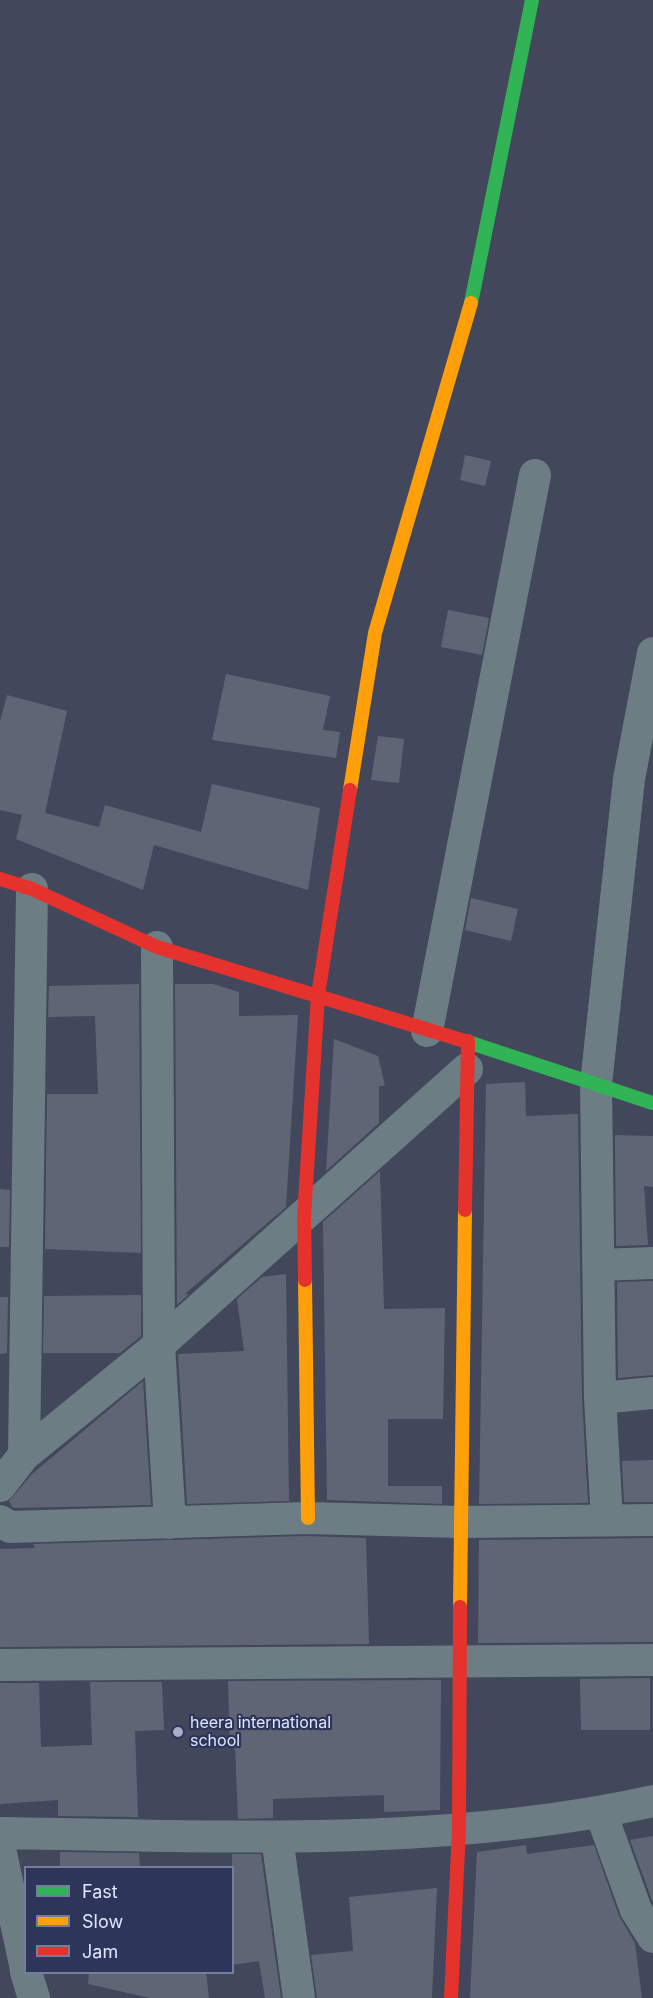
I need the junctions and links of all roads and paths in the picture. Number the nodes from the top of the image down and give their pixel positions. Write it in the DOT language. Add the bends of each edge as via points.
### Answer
graph roads {
  1 [pos="532,0"];
  2 [pos="535,475"];
  3 [pos="653,653"];
  4 [pos="0,879"];
  5 [pos="32,889"];
  6 [pos="157,947"];
  7 [pos="318,995"];
  8 [pos="427,1031"];
  9 [pos="468,1055"];
  10 [pos="596,1084"];
  11 [pos="653,1103"];
  12 [pos="304,1217"];
  13 [pos="653,1263"];
  14 [pos="599,1265"];
  15 [pos="159,1345"];
  16 [pos="653,1393"];
  17 [pos="600,1398"];
  18 [pos="24,1455"];
  19 [pos="0,1486"];
  20 [pos="308,1518"];
  21 [pos="607,1520"];
  22 [pos="653,1520"];
  23 [pos="0,1521"];
  24 [pos="460,1522"];
  25 [pos="170,1523"];
  26 [pos="653,1660"];
  27 [pos="459,1662"];
  28 [pos="0,1665"];
  29 [pos="653,1801"];
  30 [pos="600,1813"];
  31 [pos="459,1828"];
  32 [pos="0,1833"];
  33 [pos="277,1837"];
  34 [pos="0,1849"];
  35 [pos="653,1937"];
  36 [pos="24,1962"];
  37 [pos="27,1974"];
  38 [pos="34,1998"];
  39 [pos="299,1998"];
  40 [pos="452,1998"];
  1 -- 7 [label="street" via="476,287 375,633"];
  2 -- 8 [label="street"];
  3 -- 10 [label="street" via="629,779"];
  4 -- 5 [label="street"];
  5 -- 6 [label="street"];
  5 -- 18 [label="street"];
  6 -- 7 [label="street"];
  6 -- 15 [label="street"];
  7 -- 8 [label="street"];
  7 -- 12 [label="street"];
  8 -- 9 [label="street"];
  9 -- 10 [label="street"];
  9 -- 12 [label="street"];
  9 -- 24 [label="street"];
  10 -- 11 [label="street"];
  10 -- 14 [label="street"];
  12 -- 15 [label="street"];
  12 -- 20 [label="street"];
  13 -- 14 [label="street"];
  14 -- 17 [label="street"];
  15 -- 18 [label="street"];
  15 -- 25 [label="street"];
  16 -- 17 [label="street"];
  17 -- 21 [label="street"];
  18 -- 19 [label="street"];
  20 -- 24 [label="street"];
  20 -- 25 [label="street"];
  21 -- 22 [label="street"];
  21 -- 24 [label="street"];
  23 -- 25 [label="street" via="10,1527"];
  24 -- 27 [label="street"];
  26 -- 27 [label="street"];
  27 -- 28 [label="street"];
  27 -- 31 [label="street"];
  29 -- 30 [label="street"];
  30 -- 31 [label="street"];
  30 -- 35 [label="street" via="636,1910"];
  31 -- 33 [label="street"];
  31 -- 40 [label="street"];
  32 -- 33 [label="street"];
  33 -- 39 [label="street"];
  34 -- 36 [label="street"];
  37 -- 38 [label="street"];
}
